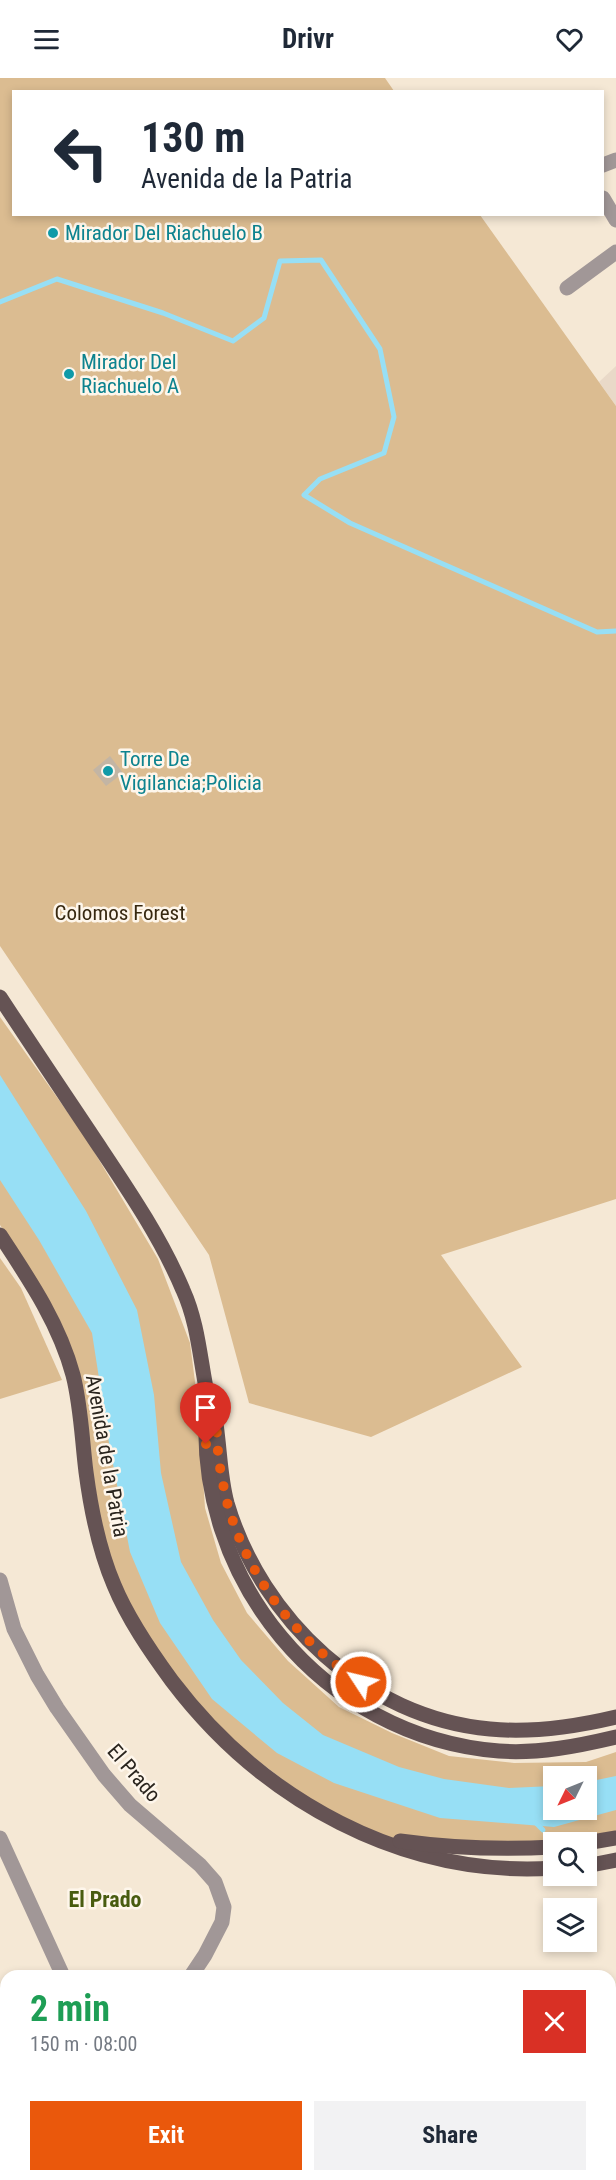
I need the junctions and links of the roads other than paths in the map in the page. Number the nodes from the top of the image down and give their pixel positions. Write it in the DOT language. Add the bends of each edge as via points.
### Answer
graph roads {
  1 [pos="604,200"];
  2 [pos="616,220"];
  3 [pos="616,252"];
  4 [pos="567,288"];
  5 [pos="0,997"];
  6 [pos="0,1235"];
  7 [pos="207,1394"];
  8 [pos="0,1580"];
  9 [pos="616,1717"];
  10 [pos="616,1737"];
  11 [pos="370,1837"];
  12 [pos="0,1838"];
  13 [pos="616,1838"];
  14 [pos="597,1841"];
  15 [pos="543,1848"];
  16 [pos="616,1860"];
  17 [pos="597,1864"];
  18 [pos="543,1869"];
  19 [pos="60,1970"];
  20 [pos="194,1970"];
  1 -- 2 [label="street"];
  3 -- 4 [label="street"];
  5 -- 7 [label="main road" via="166,1253 185,1293 198,1336"];
  6 -- 11 [label="main road, Avenida de la Patria" via="58,1332 73,1375 98,1537 114,1585 145,1642 184,1697 242,1758 299,1801"];
  7 -- 9 [label="main road" via="216,1422 227,1502 242,1544 262,1584 286,1617 344,1672 413,1710 448,1722 488,1729 528,1731"];
  7 -- 10 [label="main road" via="205,1423 214,1505 242,1582 265,1619 300,1659 338,1691 379,1716 430,1737 477,1748 525,1751"];
  8 -- 20 [label="street, El Prado" via="14,1629 37,1675 104,1775 130,1805 215,1882 224,1907 222,1922"];
  11 -- 15 [label="main road, Avenida de la Patria" via="471,1848"];
  11 -- 18 [label="main road, Avenida de la Patria" via="408,1852 459,1864"];
  12 -- 19 [label="street"];
  13 -- 14 [label="main road"];
  16 -- 17 [label="main road"];
}
